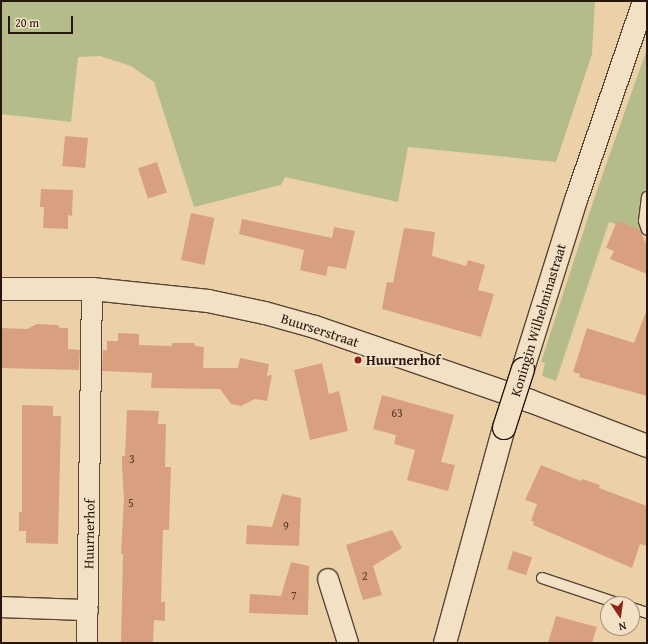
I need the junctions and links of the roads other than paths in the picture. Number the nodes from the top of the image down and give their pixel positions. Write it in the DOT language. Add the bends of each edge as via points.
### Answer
graph roads {
  1 [pos="644,1"];
  2 [pos="647,197"];
  3 [pos="647,230"];
  4 [pos="1,289"];
  5 [pos="92,289"];
  6 [pos="647,446"];
  7 [pos="542,578"];
  8 [pos="328,579"];
  9 [pos="600,597"];
  10 [pos="1,607"];
  11 [pos="88,610"];
  12 [pos="87,643"];
  13 [pos="348,643"];
  14 [pos="445,643"];
  1 -- 14 [label="main road, Koningin Wilhelminastraat, bridge" via="576,200 504,428"];
  2 -- 3 [label="lane" via="644,221"];
  4 -- 5 [label="main road, Buurserstraat"];
  5 -- 6 [label="main road, Buurserstraat" via="208,301 315,327"];
  5 -- 11 [label="street, Huurnerhof"];
  7 -- 9 [label="lane"];
  8 -- 13 [label="street"];
  10 -- 11 [label="street"];
  11 -- 12 [label="street, Huurnerhof"];
}
